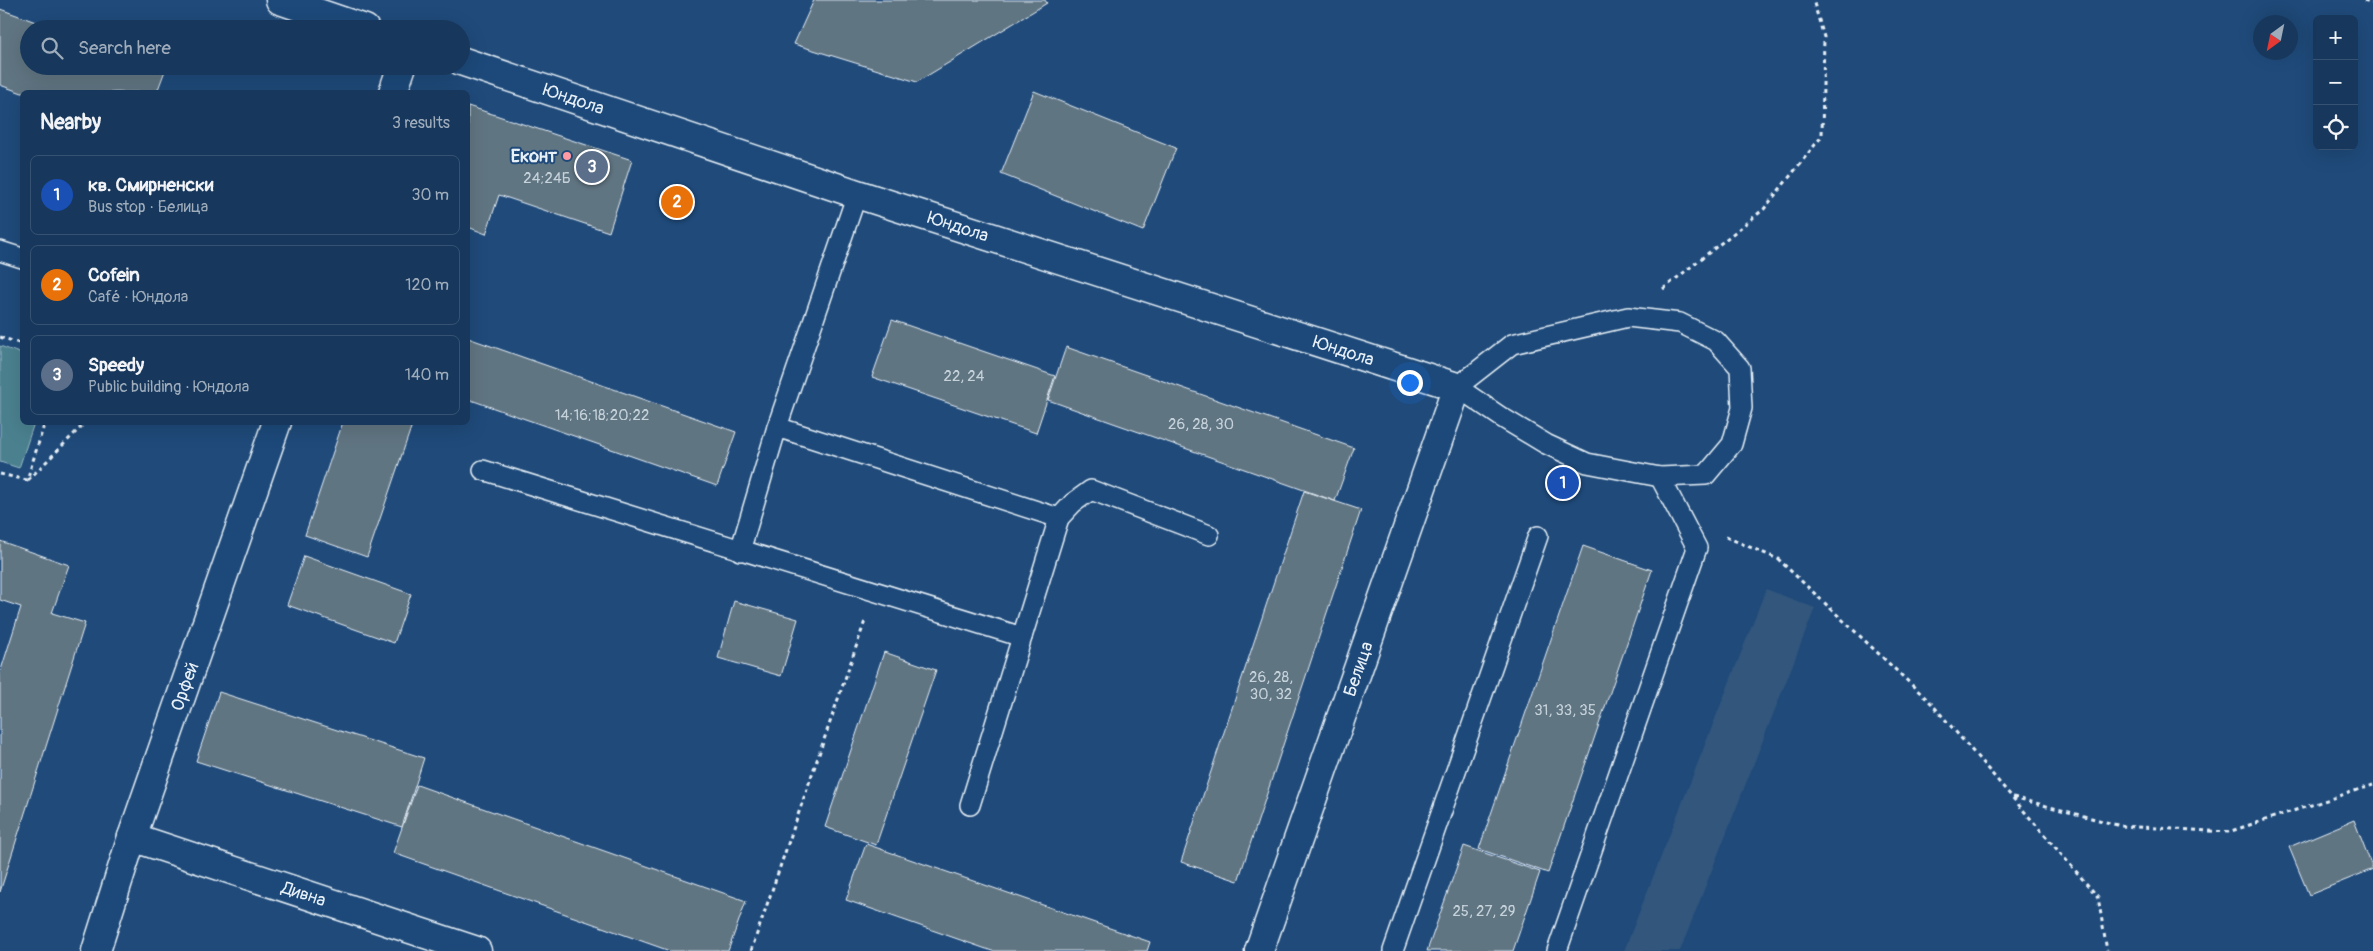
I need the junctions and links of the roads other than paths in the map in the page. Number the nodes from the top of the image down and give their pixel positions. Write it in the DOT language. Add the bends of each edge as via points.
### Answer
graph roads {
  1 [pos="280,0"];
  2 [pos="339,20"];
  3 [pos="470,64"];
  4 [pos="399,75"];
  5 [pos="394,90"];
  6 [pos="857,194"];
  7 [pos="0,251"];
  8 [pos="20,257"];
  9 [pos="1457,387"];
  10 [pos="276,425"];
  11 [pos="777,427"];
  12 [pos="483,470"];
  13 [pos="1660,477"];
  14 [pos="1059,518"];
  15 [pos="1209,535"];
  16 [pos="1538,536"];
  17 [pos="740,551"];
  18 [pos="1022,637"];
  19 [pos="970,805"];
  20 [pos="132,837"];
  21 [pos="96,951"];
  22 [pos="477,951"];
  23 [pos="1259,951"];
  24 [pos="1394,951"];
  25 [pos="1558,951"];
  1 -- 2 [label="street"];
  3 -- 6 [label="street, Юндола"];
  4 -- 5 [label="street"];
  6 -- 9 [label="street, Юндола"];
  6 -- 11 [label="lane"];
  7 -- 8 [label="lane"];
  9 -- 13 [label="lane" via="1546,444 1587,463"];
  9 -- 13 [label="lane" via="1512,344 1628,317 1680,323 1716,341 1740,368 1742,408 1732,444 1706,475"];
  9 -- 23 [label="street, Белица"];
  10 -- 20 [label="street, Орфей"];
  11 -- 14 [label="lane"];
  11 -- 17 [label="lane"];
  12 -- 17 [label="lane"];
  13 -- 25 [label="lane" via="1697,548"];
  14 -- 15 [label="lane" via="1091,490"];
  14 -- 18 [label="lane"];
  16 -- 24 [label="lane"];
  17 -- 18 [label="lane"];
  18 -- 19 [label="lane"];
  20 -- 21 [label="street, Орфей"];
  20 -- 22 [label="street, Дивна"];
}
